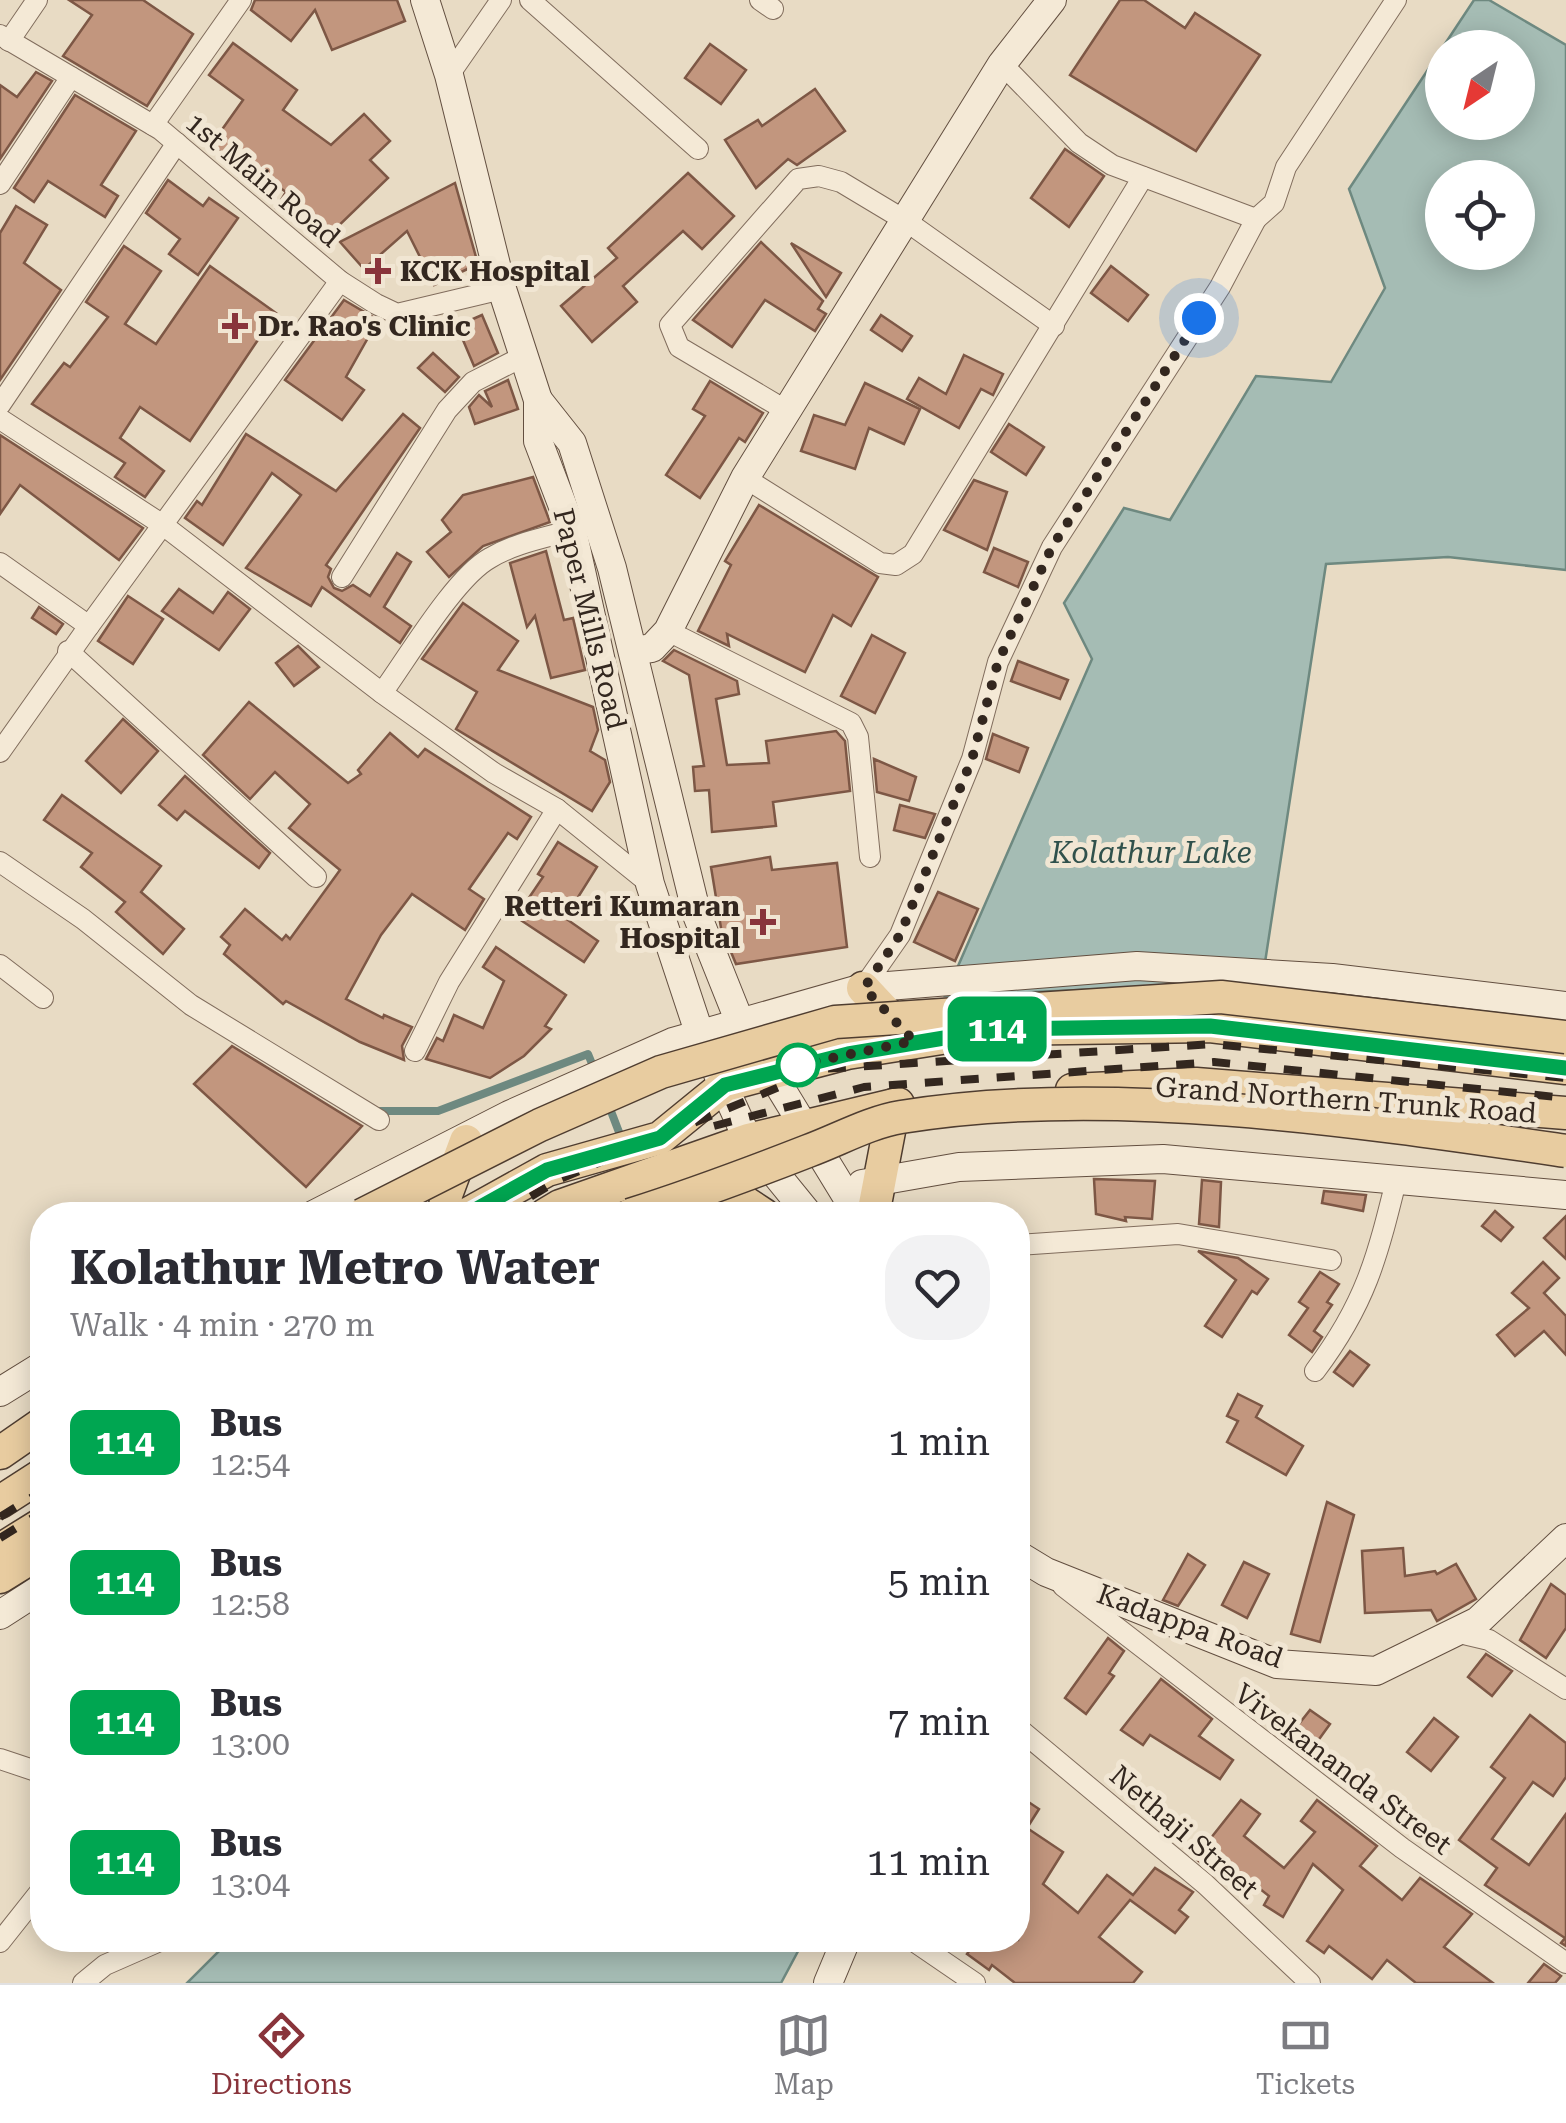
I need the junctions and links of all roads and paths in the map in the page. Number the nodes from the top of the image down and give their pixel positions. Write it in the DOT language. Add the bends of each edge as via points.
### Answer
graph roads {
  1 [pos="37,0"];
  2 [pos="241,0"];
  3 [pos="426,0"];
  4 [pos="502,0"];
  5 [pos="530,0"];
  6 [pos="1052,0"];
  7 [pos="1396,0"];
  8 [pos="4,38"];
  9 [pos="1002,64"];
  10 [pos="449,75"];
  11 [pos="71,77"];
  12 [pos="153,125"];
  13 [pos="178,144"];
  14 [pos="698,149"];
  15 [pos="1143,178"];
  16 [pos="0,184"];
  17 [pos="1256,219"];
  18 [pos="906,221"];
  19 [pos="340,281"];
  20 [pos="502,290"];
  21 [pos="1054,326"];
  22 [pos="524,356"];
  23 [pos="538,400"];
  24 [pos="0,405"];
  25 [pos="788,411"];
  26 [pos="0,419"];
  27 [pos="745,478"];
  28 [pos="164,525"];
  29 [pos="572,530"];
  30 [pos="0,563"];
  31 [pos="342,577"];
  32 [pos="89,626"];
  33 [pos="668,631"];
  34 [pos="632,651"];
  35 [pos="68,652"];
  36 [pos="382,694"];
  37 [pos="0,752"];
  38 [pos="556,809"];
  39 [pos="870,857"];
  40 [pos="0,862"];
  41 [pos="316,877"];
  42 [pos="650,884"];
  43 [pos="0,965"];
  44 [pos="864,988"];
  45 [pos="44,998"];
  46 [pos="1566,1006"];
  47 [pos="739,1020"];
  48 [pos="698,1032"];
  49 [pos="1566,1037"];
  50 [pos="914,1041"];
  51 [pos="415,1051"];
  52 [pos="1566,1068"];
  53 [pos="770,1071"];
  54 [pos="725,1085"];
  55 [pos="894,1105"];
  56 [pos="1566,1114"];
  57 [pos="379,1120"];
  58 [pos="800,1125"];
  59 [pos="466,1140"];
  60 [pos="748,1140"];
  61 [pos="1566,1151"];
  62 [pos="687,1164"];
  63 [pos="406,1167"];
  64 [pos="1396,1177"];
  65 [pos="878,1181"];
  66 [pos="841,1187"];
  67 [pos="1566,1195"];
  68 [pos="338,1202"];
  69 [pos="388,1202"];
  70 [pos="400,1202"];
  71 [pos="446,1202"];
  72 [pos="489,1202"];
  73 [pos="572,1202"];
  74 [pos="670,1202"];
  75 [pos="734,1202"];
  76 [pos="799,1202"];
  77 [pos="850,1202"];
  78 [pos="875,1202"];
  79 [pos="1030,1245"];
  80 [pos="1331,1260"];
  81 [pos="1315,1371"];
  82 [pos="30,1373"];
  83 [pos="0,1392"];
  84 [pos="30,1432"];
  85 [pos="0,1452"];
  86 [pos="30,1483"];
  87 [pos="0,1502"];
  88 [pos="30,1531"];
  89 [pos="1566,1538"];
  90 [pos="0,1550"];
  91 [pos="30,1558"];
  92 [pos="1030,1562"];
  93 [pos="1046,1572"];
  94 [pos="0,1577"];
  95 [pos="30,1595"];
  96 [pos="0,1614"];
  97 [pos="1456,1632"];
  98 [pos="1566,1689"];
  99 [pos="1030,1738"];
  100 [pos="0,1759"];
  101 [pos="30,1769"];
  102 [pos="30,1904"];
  103 [pos="0,1942"];
  104 [pos="135,1952"];
  105 [pos="841,1952"];
  106 [pos="930,1952"];
  107 [pos="1566,1962"];
  108 [pos="83,1983"];
  109 [pos="828,1983"];
  110 [pos="975,1983"];
  111 [pos="1310,1983"];
  1 -- 8 [label="street"];
  2 -- 12 [label="street"];
  3 -- 10 [label="street, Paper Mills Road"];
  4 -- 10 [label="street"];
  5 -- 14 [label="street"];
  6 -- 9 [label="street"];
  7 -- 17 [label="street" via="1286,167 1274,203"];
  8 -- 11 [label="street, 1st Main Road"];
  9 -- 15 [label="street" via="1079,143"];
  9 -- 18 [label="street"];
  10 -- 20 [label="street, Paper Mills Road"];
  11 -- 12 [label="street, 1st Main Road"];
  11 -- 16 [label="street"];
  12 -- 13 [label="street, 1st Main Road"];
  13 -- 19 [label="street, 1st Main Road"];
  13 -- 24 [label="street"];
  15 -- 17 [label="street"];
  15 -- 21 [label="street"];
  17 -- 44 [label="street" via="1052,547 998,662 972,759 900,935"];
  18 -- 21 [label="street"];
  18 -- 25 [label="street"];
  18 -- 25 [label="street" via="841,182 798,179 670,325 679,347"];
  19 -- 20 [label="street, 1st Main Road" via="398,314"];
  19 -- 28 [label="street"];
  20 -- 22 [label="street, Paper Mills Road"];
  21 -- 27 [label="street" via="913,554 896,565 880,563"];
  22 -- 23 [label="street, Paper Mills Road"];
  22 -- 31 [label="street" via="474,382 447,410"];
  23 -- 29 [label="street, Paper Mills Road" via="538,441"];
  23 -- 34 [label="street, Paper Mills Road" via="572,443"];
  25 -- 27 [label="street"];
  26 -- 28 [label="street"];
  27 -- 33 [label="street"];
  28 -- 32 [label="street"];
  28 -- 36 [label="street"];
  29 -- 36 [label="street" via="486,560"];
  29 -- 42 [label="street, Paper Mills Road"];
  30 -- 32 [label="street"];
  32 -- 35 [label="street"];
  33 -- 34 [label="street" via="652,648"];
  33 -- 39 [label="street" via="851,723 858,736"];
  34 -- 47 [label="street, Paper Mills Road" via="696,915"];
  35 -- 37 [label="street"];
  35 -- 41 [label="street"];
  36 -- 38 [label="street"];
  38 -- 42 [label="street"];
  38 -- 51 [label="street"];
  40 -- 57 [label="street" via="191,1006"];
  42 -- 48 [label="street, Paper Mills Road"];
  43 -- 45 [label="street"];
  44 -- 46 [label="street" via="1136,966 1332,978"];
  44 -- 47 [label="street"];
  44 -- 50 [label="main road"];
  47 -- 48 [label="street"];
  47 -- 53 [label="street, Paper Mills Road"];
  48 -- 54 [label="street, Paper Mills Road"];
  48 -- 59 [label="street"];
  49 -- 69 [label="main road, bridge" via="1221,998 835,1022 661,1072"];
  50 -- 52 [label="main road, Grand Northern Trunk Road" via="998,1029 1210,1026"];
  50 -- 53 [label="main road, Grand Northern Trunk Road"];
  53 -- 54 [label="main road, Grand Northern Trunk Road"];
  53 -- 58 [label="street, Paper Mills Road"];
  54 -- 60 [label="street, Paper Mills Road"];
  54 -- 72 [label="main road, Grand Northern Trunk Road" via="660,1138 547,1170"];
  55 -- 56 [label="main road, Grand Northern Trunk Road" via="1196,1084"];
  55 -- 58 [label="main road, Grand Northern Trunk Road"];
  55 -- 65 [label="main road"];
  58 -- 60 [label="main road, Grand Northern Trunk Road"];
  58 -- 66 [label="street, Paper Mills Road"];
  59 -- 63 [label="street"];
  59 -- 71 [label="main road"];
  60 -- 62 [label="main road, Grand Northern Trunk Road"];
  60 -- 76 [label="street, Paper Mills Road"];
  61 -- 74 [label="main road, bridge" via="1194,1108 1018,1105 897,1117"];
  62 -- 73 [label="main road, Grand Northern Trunk Road"];
  62 -- 75 [label="main road"];
  63 -- 68 [label="street"];
  63 -- 70 [label="main road"];
  64 -- 65 [label="street" via="1163,1159 959,1168"];
  64 -- 67 [label="street"];
  64 -- 81 [label="street" via="1374,1273 1349,1325"];
  65 -- 66 [label="street"];
  65 -- 78 [label="main road"];
  66 -- 77 [label="street, Paper Mills Road"];
  79 -- 80 [label="street" via="1178,1234"];
  82 -- 83 [label="street"];
  84 -- 85 [label="main road"];
  86 -- 87 [label="main road"];
  88 -- 90 [label="main road"];
  89 -- 97 [label="street, Kadappa Road" via="1478,1621"];
  91 -- 94 [label="main road"];
  92 -- 93 [label="street, Kadappa Road"];
  93 -- 97 [label="street, Kadappa Road" via="1277,1664 1376,1671"];
  93 -- 107 [label="street, Vivekananda Street" via="1284,1760"];
  95 -- 96 [label="street"];
  97 -- 98 [label="street" via="1490,1640"];
  99 -- 111 [label="street, Nethaji Street" via="1205,1884"];
  100 -- 101 [label="street"];
  102 -- 103 [label="street"];
  104 -- 108 [label="street"];
  105 -- 109 [label="street"];
  106 -- 110 [label="street"];
}
